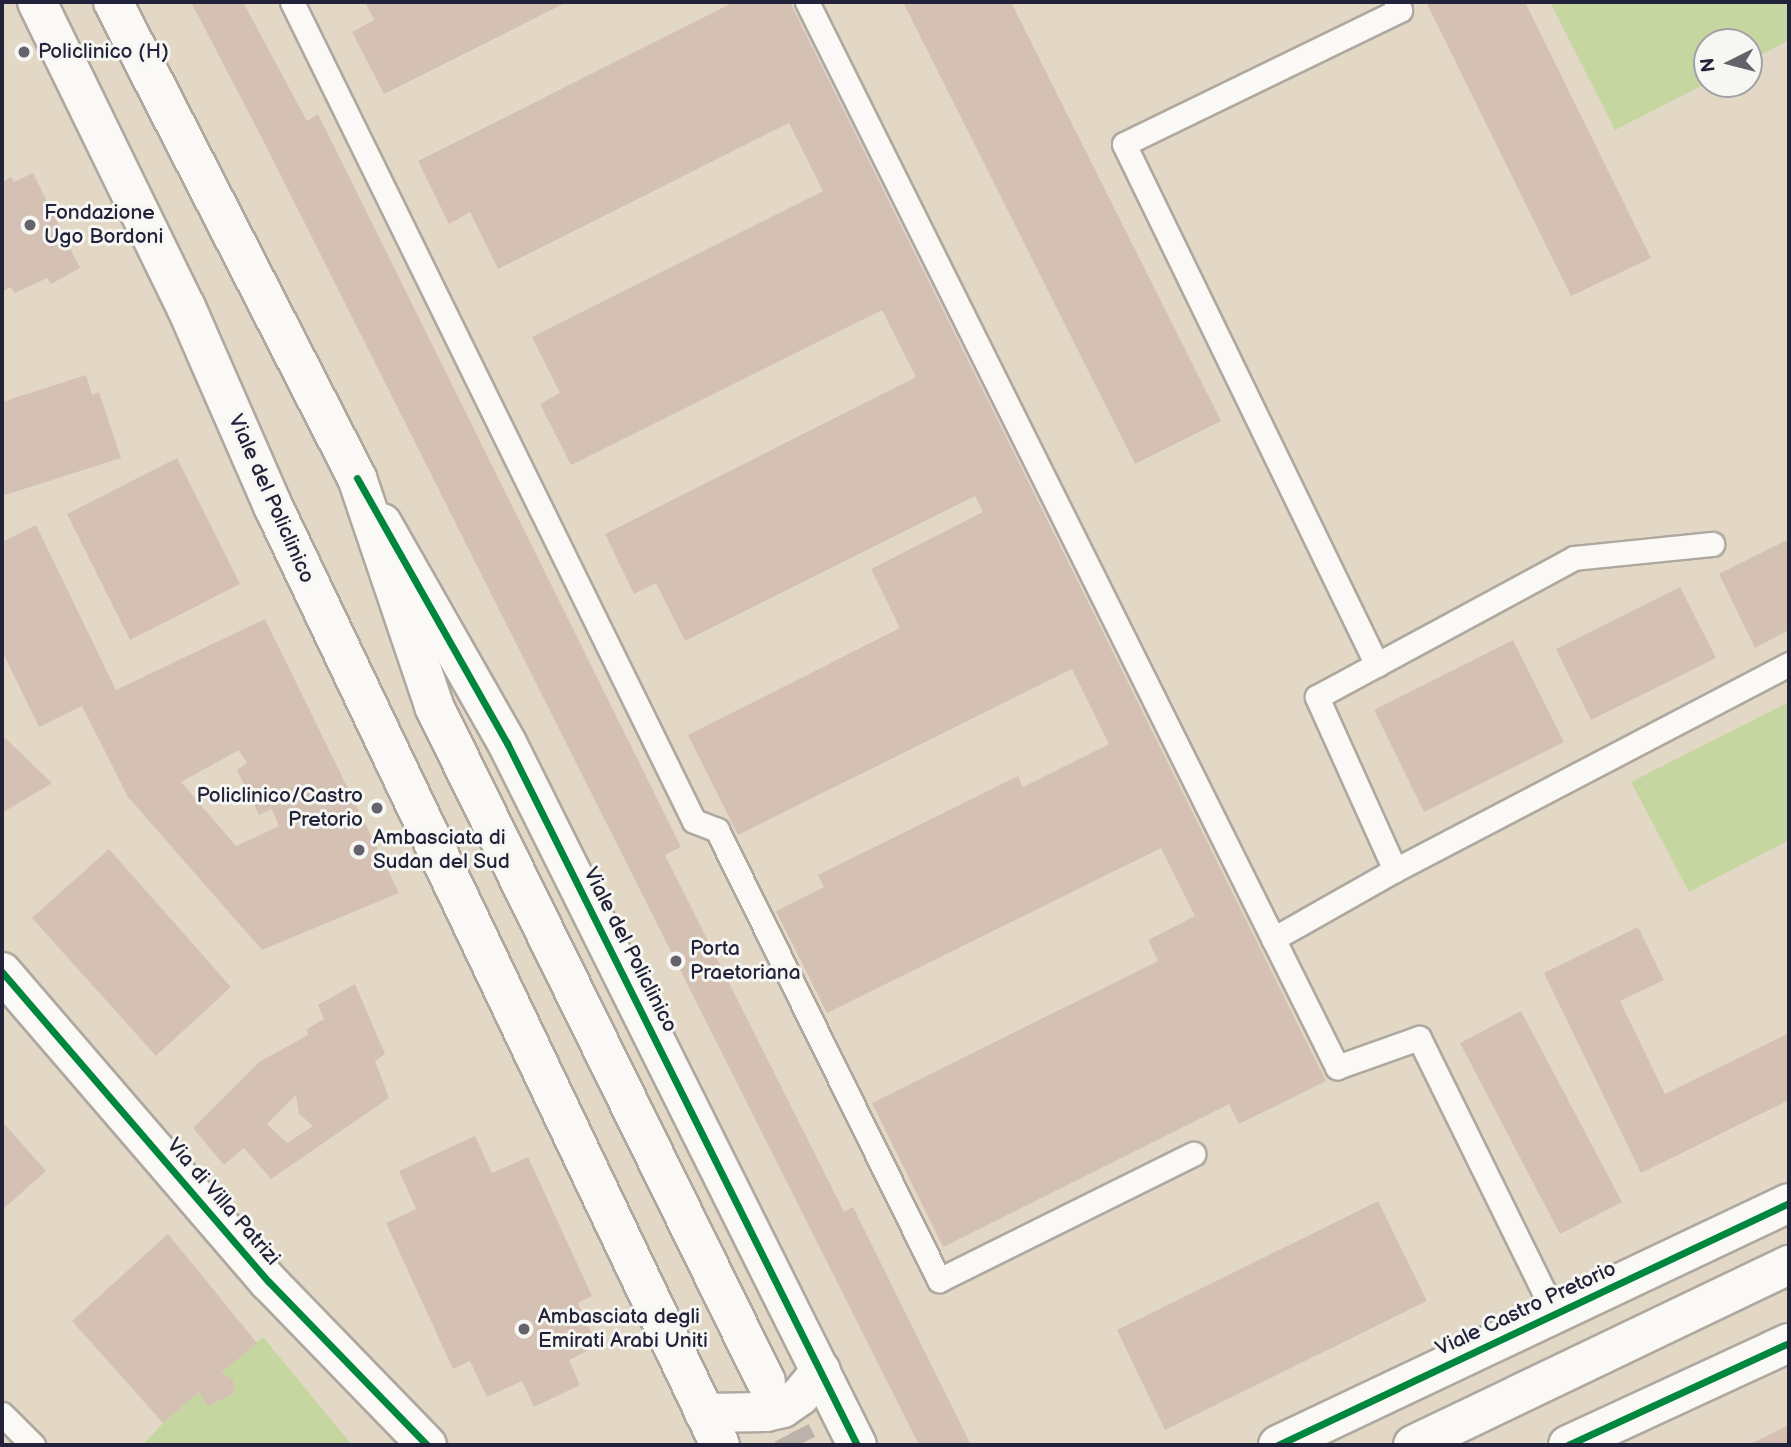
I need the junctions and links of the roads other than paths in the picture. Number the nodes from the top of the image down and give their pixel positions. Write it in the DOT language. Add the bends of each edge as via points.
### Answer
graph roads {
  1 [pos="37,2"];
  2 [pos="113,2"];
  3 [pos="292,2"];
  4 [pos="807,2"];
  5 [pos="1396,2"];
  6 [pos="357,478"];
  7 [pos="1712,544"];
  8 [pos="1789,664"];
  9 [pos="1377,665"];
  10 [pos="1395,870"];
  11 [pos="1273,939"];
  12 [pos="2,972"];
  13 [pos="1193,1154"];
  14 [pos="1789,1203"];
  15 [pos="1789,1265"];
  16 [pos="1555,1314"];
  17 [pos="1789,1343"];
  18 [pos="821,1370"];
  19 [pos="766,1382"];
  20 [pos="2,1414"];
  21 [pos="712,1429"];
  22 [pos="33,1445"];
  23 [pos="427,1445"];
  24 [pos="857,1445"];
  25 [pos="1278,1445"];
  26 [pos="1413,1445"];
  27 [pos="1568,1445"];
  1 -- 21 [label="main road, Viale del Policlinico" via="186,307 272,504"];
  2 -- 6 [label="main road, Viale del Policlinico"];
  3 -- 13 [label="lane" via="694,821 717,830 939,1280"];
  4 -- 11 [label="lane"];
  5 -- 9 [label="lane" via="1400,9 1124,144"];
  6 -- 18 [label="main road, Viale del Policlinico" via="507,743"];
  6 -- 19 [label="main road" via="435,706"];
  7 -- 9 [label="lane" via="1574,558"];
  8 -- 10 [label="lane"];
  9 -- 10 [label="lane" via="1317,697"];
  10 -- 11 [label="lane"];
  11 -- 16 [label="lane" via="1337,1067 1419,1038"];
  12 -- 23 [label="main road, Via di Villa Patrizi" via="269,1282"];
  14 -- 16 [label="main road, Viale Castro Pretorio"];
  15 -- 26 [label="main road"];
  16 -- 25 [label="main road, Viale Castro Pretorio"];
  17 -- 27 [label="main road"];
  18 -- 21 [label="main road, Viale del Policlinico" via="800,1396 783,1408"];
  18 -- 24 [label="main road, Viale del Policlinico"];
  20 -- 22 [label="lane"];
}
